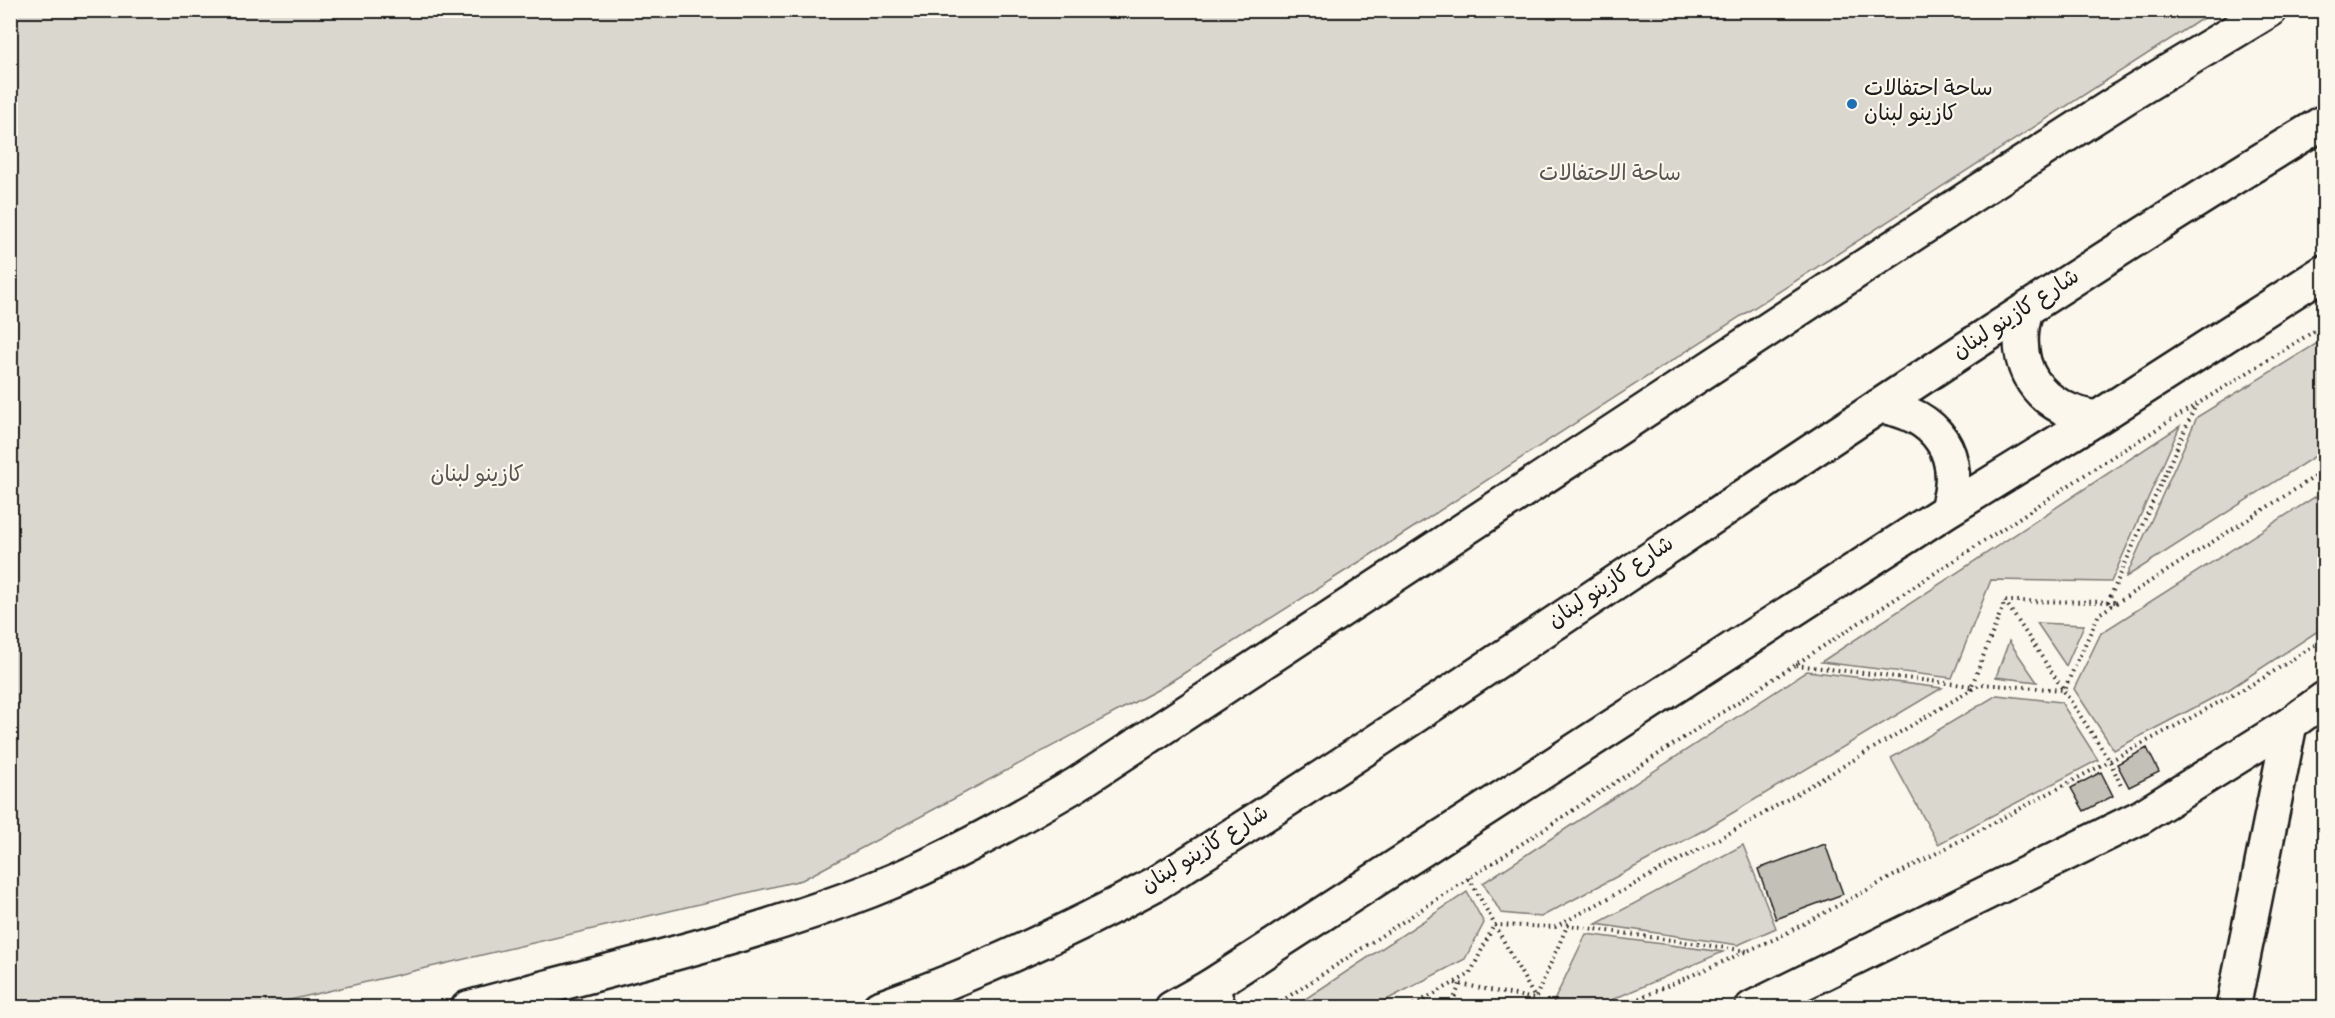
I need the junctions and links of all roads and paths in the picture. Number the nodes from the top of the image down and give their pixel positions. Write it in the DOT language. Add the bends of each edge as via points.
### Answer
graph roads {
  1 [pos="2270,10"];
  2 [pos="2325,122"];
  3 [pos="2325,272"];
  4 [pos="2026,310"];
  5 [pos="2325,325"];
  6 [pos="1879,406"];
  7 [pos="2195,406"];
  8 [pos="2097,418"];
  9 [pos="2325,471"];
  10 [pos="1946,511"];
  11 [pos="2005,601"];
  12 [pos="2108,602"];
  13 [pos="2118,602"];
  14 [pos="2325,639"];
  15 [pos="1795,664"];
  16 [pos="1971,689"];
  17 [pos="2064,690"];
  18 [pos="2325,699"];
  19 [pos="2290,724"];
  20 [pos="2110,761"];
  21 [pos="1469,878"];
  22 [pos="1570,919"];
  23 [pos="1494,925"];
  24 [pos="1567,925"];
  25 [pos="1747,951"];
  26 [pos="1454,982"];
  27 [pos="1460,984"];
  28 [pos="1215,997"];
  29 [pos="1535,999"];
  30 [pos="468,1008"];
  31 [pos="879,1008"];
  32 [pos="1172,1008"];
  33 [pos="1271,1008"];
  34 [pos="1408,1008"];
  35 [pos="1450,1008"];
  36 [pos="1617,1008"];
  37 [pos="1752,1008"];
  38 [pos="2233,1008"];
  1 -- 30 [label="main road" via="1968,198 1077,784 1011,822 944,858 801,916"];
  2 -- 4 [label="main road, شارع كازينو لبنان"];
  3 -- 8 [label="main road"];
  4 -- 6 [label="main road, شارع كازينو لبنان"];
  4 -- 8 [label="main road" via="2021,343 2029,375 2051,401 2065,410"];
  5 -- 7 [label="path"];
  6 -- 10 [label="main road" via="1915,415 1942,441 1954,476"];
  6 -- 31 [label="main road, شارع كازينو لبنان" via="1157,883 1014,956"];
  7 -- 12 [label="path"];
  7 -- 15 [label="path"];
  8 -- 10 [label="main road"];
  9 -- 13 [label="path"];
  10 -- 28 [label="main road"];
  11 -- 12 [label="path"];
  11 -- 16 [label="path"];
  11 -- 17 [label="path"];
  12 -- 13 [label="path"];
  13 -- 17 [label="path" via="2099,614"];
  14 -- 20 [label="path" via="2265,677"];
  15 -- 16 [label="path"];
  15 -- 21 [label="path"];
  16 -- 17 [label="path" via="1982,684"];
  16 -- 22 [label="path" via="1746,824"];
  17 -- 20 [label="path"];
  18 -- 19 [label="main road"];
  19 -- 37 [label="main road" via="2141,817"];
  19 -- 38 [label="main road"];
  20 -- 25 [label="path"];
  21 -- 23 [label="path"];
  21 -- 33 [label="path"];
  22 -- 23 [label="path" via="1555,927"];
  22 -- 24 [label="path"];
  23 -- 26 [label="path" via="1470,974"];
  23 -- 29 [label="path"];
  24 -- 25 [label="path"];
  24 -- 29 [label="path"];
  25 -- 36 [label="path"];
  26 -- 27 [label="path"];
  26 -- 34 [label="path"];
  27 -- 29 [label="path"];
  27 -- 35 [label="path"];
  28 -- 32 [label="main road"];
}
